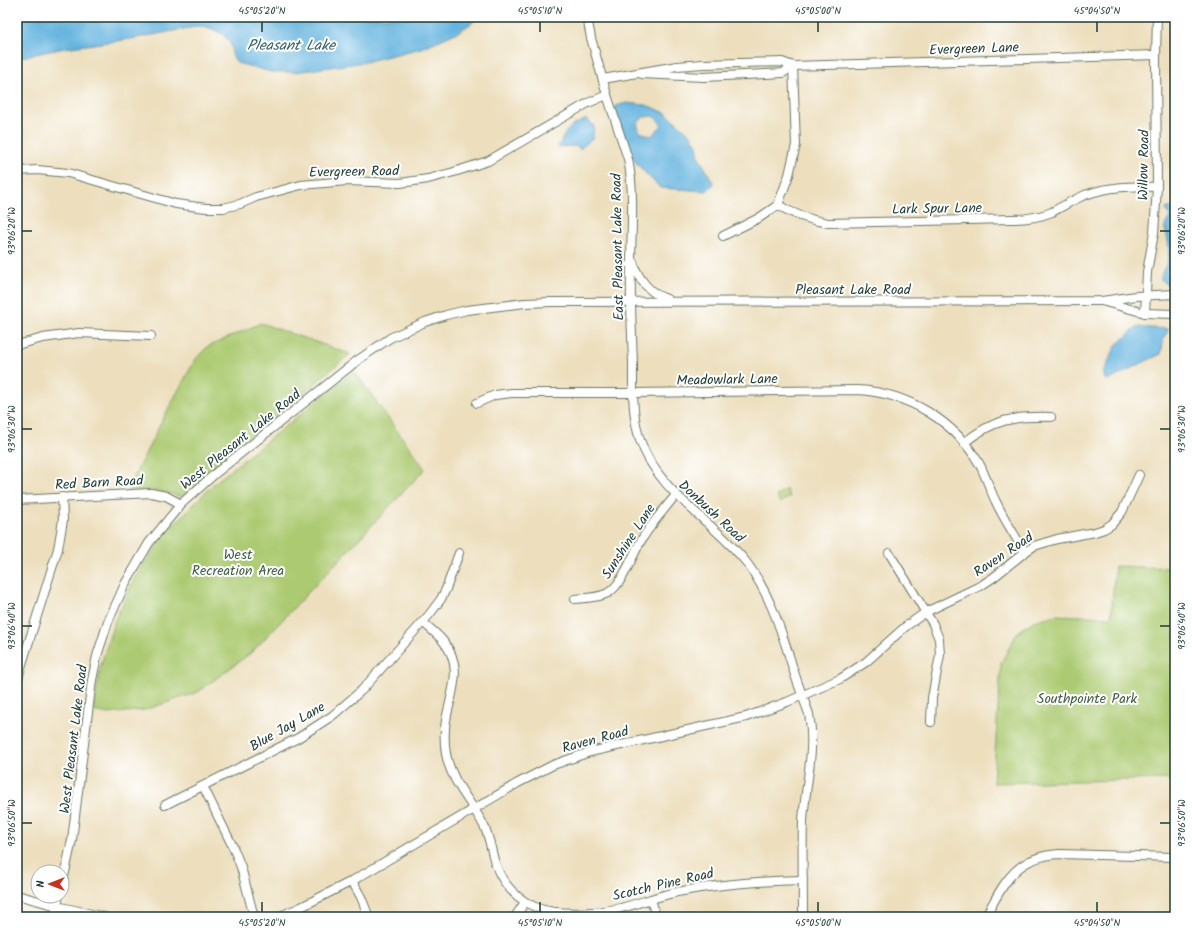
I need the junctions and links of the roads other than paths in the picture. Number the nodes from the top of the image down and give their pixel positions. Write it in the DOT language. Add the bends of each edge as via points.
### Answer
graph roads {
  1 [pos="587,17"];
  2 [pos="1157,17"];
  3 [pos="1156,55"];
  4 [pos="793,66"];
  5 [pos="633,73"];
  6 [pos="603,78"];
  7 [pos="607,95"];
  8 [pos="17,171"];
  9 [pos="1157,187"];
  10 [pos="778,205"];
  11 [pos="723,236"];
  12 [pos="631,253"];
  13 [pos="1175,294"];
  14 [pos="1146,295"];
  15 [pos="630,301"];
  16 [pos="603,302"];
  17 [pos="678,302"];
  18 [pos="1102,302"];
  19 [pos="1145,313"];
  20 [pos="1175,314"];
  21 [pos="151,336"];
  22 [pos="632,338"];
  23 [pos="17,345"];
  24 [pos="633,393"];
  25 [pos="477,403"];
  26 [pos="1051,417"];
  27 [pos="964,443"];
  28 [pos="1139,475"];
  29 [pos="676,495"];
  30 [pos="62,497"];
  31 [pos="17,500"];
  32 [pos="181,504"];
  33 [pos="1025,552"];
  34 [pos="459,553"];
  35 [pos="889,553"];
  36 [pos="575,599"];
  37 [pos="926,612"];
  38 [pos="423,622"];
  39 [pos="17,683"];
  40 [pos="802,696"];
  41 [pos="931,722"];
  42 [pos="203,786"];
  43 [pos="165,805"];
  44 [pos="474,809"];
  45 [pos="1175,857"];
  46 [pos="68,864"];
  47 [pos="803,880"];
  48 [pos="352,881"];
  49 [pos="17,895"];
  50 [pos="651,899"];
  51 [pos="525,902"];
  52 [pos="57,906"];
  53 [pos="54,917"];
  54 [pos="105,917"];
  55 [pos="254,917"];
  56 [pos="278,917"];
  57 [pos="369,917"];
  58 [pos="515,917"];
  59 [pos="656,917"];
  60 [pos="803,917"];
  61 [pos="985,917"];
  1 -- 6 [label="street, East Pleasant Lake Road"];
  2 -- 3 [label="street, Willow Road"];
  3 -- 4 [label="street, Evergreen Lane"];
  3 -- 9 [label="street, Willow Road"];
  4 -- 5 [label="street, Evergreen Lane" via="782,62 703,64"];
  4 -- 5 [label="street, Evergreen Lane" via="783,73 733,76"];
  4 -- 10 [label="street" via="796,145"];
  5 -- 6 [label="street, Evergreen Lane"];
  6 -- 7 [label="street, East Pleasant Lake Road"];
  7 -- 8 [label="street, Evergreen Road" via="588,103 488,161 454,172 400,183 347,181 302,185 223,208 176,204 68,173"];
  7 -- 12 [label="street, East Pleasant Lake Road" via="630,169"];
  9 -- 10 [label="street, Lark Spur Lane" via="1125,186 1104,189 1084,195 1050,212 1013,219 828,223 801,217"];
  9 -- 14 [label="street, Willow Road"];
  10 -- 11 [label="street"];
  12 -- 15 [label="street, East Pleasant Lake Road"];
  12 -- 17 [label="street" via="635,270 645,285 660,297"];
  13 -- 14 [label="street, Pleasant Lake Road"];
  14 -- 18 [label="street, Pleasant Lake Road"];
  14 -- 19 [label="street, Willow Road"];
  15 -- 16 [label="street, Pleasant Lake Road"];
  15 -- 17 [label="street, Pleasant Lake Road"];
  15 -- 22 [label="street, East Pleasant Lake Road"];
  16 -- 32 [label="street, West Pleasant Lake Road" via="545,302 467,310 409,328 358,360 217,472"];
  17 -- 18 [label="street, Pleasant Lake Road"];
  18 -- 19 [label="street, Pleasant Lake Road"];
  19 -- 20 [label="street, Pleasant Lake Road"];
  21 -- 23 [label="street" via="79,333"];
  22 -- 24 [label="street, Donbush Road"];
  24 -- 25 [label="street, Meadowlark Lane" via="512,392 494,395"];
  24 -- 27 [label="street, Meadowlark Lane" via="866,391 896,397 922,408 947,425"];
  24 -- 29 [label="street, Donbush Road" via="636,426 645,452 658,475"];
  26 -- 27 [label="street" via="1022,417 1000,421"];
  27 -- 33 [label="street, Meadowlark Lane" via="980,465 1004,519"];
  28 -- 33 [label="street, Raven Road" via="1122,512 1112,524 1096,532 1045,542"];
  29 -- 36 [label="street, Sunshine Lane" via="653,522 614,588 600,596"];
  29 -- 40 [label="street, Donbush Road" via="735,549 756,576 772,605"];
  30 -- 31 [label="street, Red Barn Road"];
  30 -- 32 [label="street, Red Barn Road" via="151,493 166,496"];
  30 -- 39 [label="street" via="63,520 58,549"];
  32 -- 46 [label="street, West Pleasant Lake Road" via="149,543 130,574 102,639 92,680"];
  33 -- 37 [label="street, Raven Road" via="994,577"];
  34 -- 38 [label="street, Blue Jay Lane" via="444,594"];
  35 -- 37 [label="street"];
  37 -- 40 [label="street, Raven Road" via="854,671"];
  37 -- 41 [label="street" via="936,631 940,647"];
  38 -- 42 [label="street, Blue Jay Lane" via="362,690 332,716 298,738"];
  38 -- 44 [label="street" via="442,640 454,663 455,680 444,730 446,756 454,779"];
  40 -- 44 [label="street, Raven Road" via="746,717 597,750 572,758 535,773"];
  40 -- 47 [label="street" via="809,714 812,736 803,822"];
  42 -- 43 [label="street, Blue Jay Lane"];
  42 -- 55 [label="street" via="241,867"];
  44 -- 48 [label="street, Raven Road"];
  44 -- 51 [label="street, Scotch Pine Road" via="484,826 498,871 510,888"];
  45 -- 61 [label="street" via="1059,854 1038,857 1021,866 1008,878"];
  47 -- 50 [label="street, Scotch Pine Road" via="724,884"];
  47 -- 60 [label="street"];
  48 -- 56 [label="street, Raven Road"];
  48 -- 57 [label="street"];
  49 -- 52 [label="street"];
  50 -- 51 [label="street, Scotch Pine Road" via="620,908 566,913 546,910"];
  50 -- 59 [label="street"];
  51 -- 58 [label="street"];
  52 -- 53 [label="street"];
  52 -- 54 [label="street"];
}
